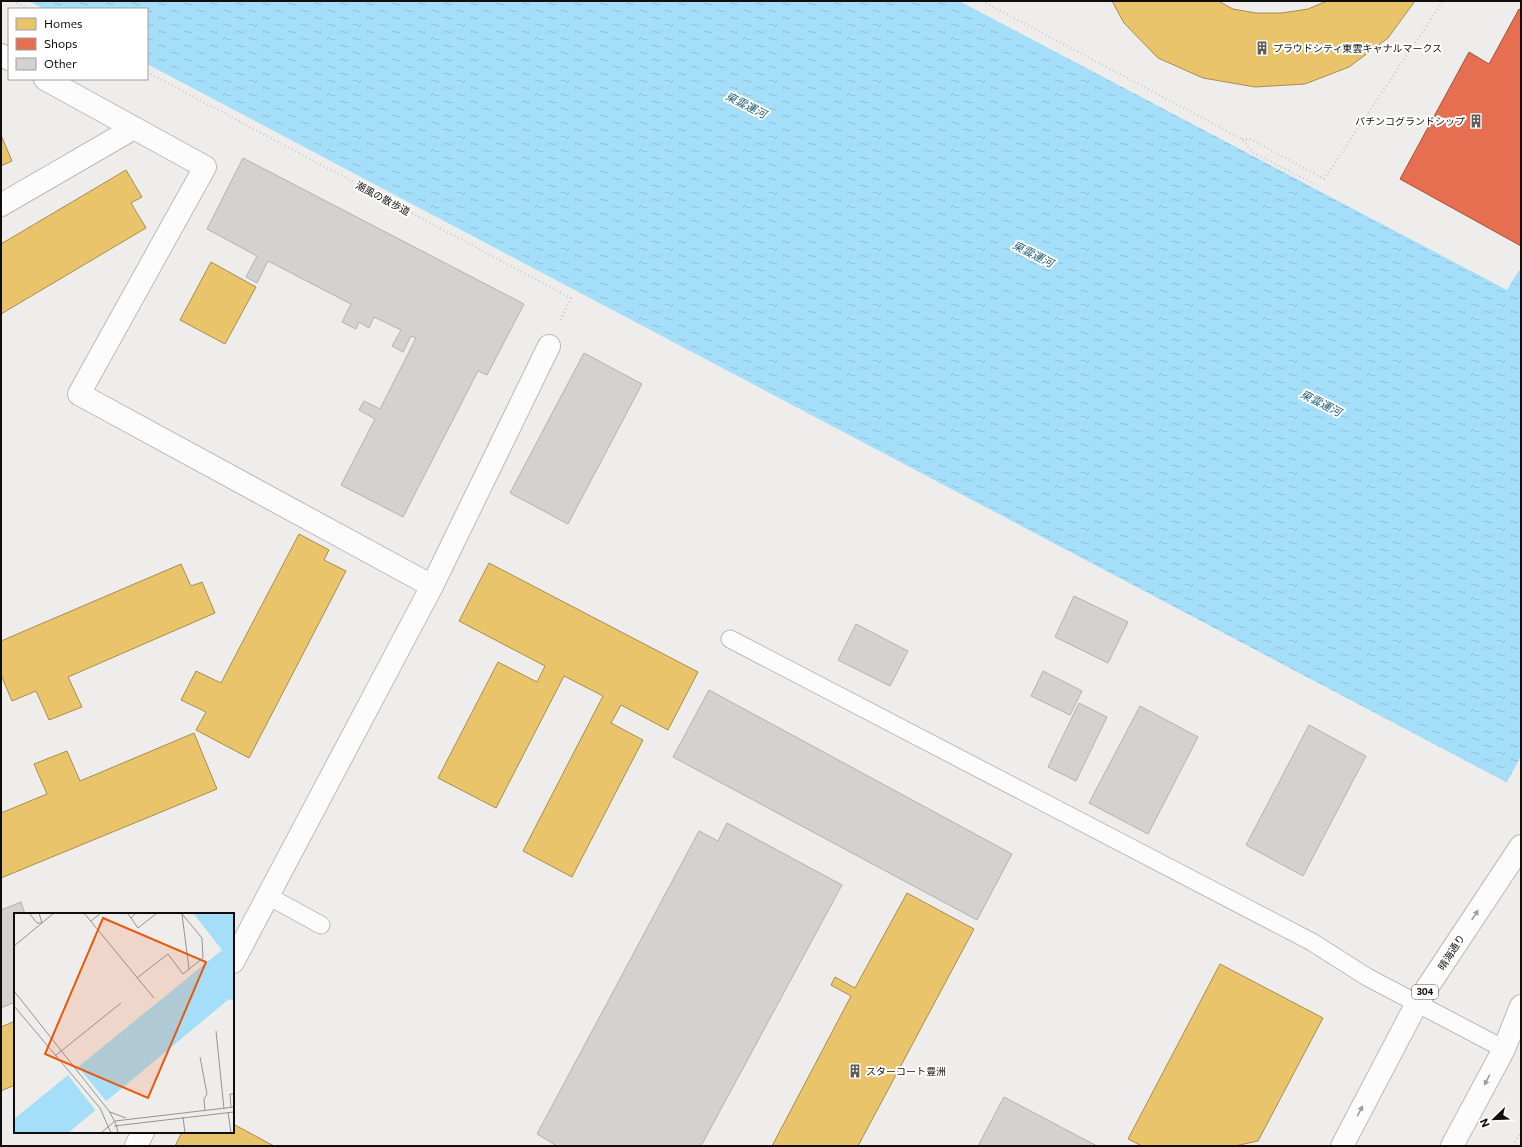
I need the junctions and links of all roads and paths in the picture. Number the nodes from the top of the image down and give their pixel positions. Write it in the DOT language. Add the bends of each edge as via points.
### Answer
graph roads {
  1 [pos="13,1"];
  2 [pos="982,1"];
  3 [pos="1443,1"];
  4 [pos="26,8"];
  5 [pos="148,73"];
  6 [pos="47,80"];
  7 [pos="134,128"];
  8 [pos="1242,139"];
  9 [pos="1320,187"];
  10 [pos="1,205"];
  11 [pos="548,346"];
  12 [pos="432,586"];
  13 [pos="730,639"];
  14 [pos="1521,846"];
  15 [pos="268,896"];
  16 [pos="321,925"];
  17 [pos="234,960"];
  18 [pos="1417,1004"];
  19 [pos="1521,1006"];
  20 [pos="1504,1049"];
  21 [pos="1521,1132"];
  22 [pos="142,1133"];
  23 [pos="136,1146"];
  24 [pos="1342,1146"];
  25 [pos="1452,1146"];
  26 [pos="1513,1146"];
  1 -- 4 [label="path"];
  2 -- 8 [label="path"];
  3 -- 8 [label="path" via="1324,179 1251,139"];
  5 -- 11 [label="path, 潮風の散歩道" via="571,298"];
  6 -- 7 [label="street"];
  7 -- 10 [label="street"];
  7 -- 12 [label="street" via="205,167 79,394"];
  8 -- 9 [label="path" via="1252,152"];
  11 -- 12 [label="street"];
  12 -- 15 [label="street"];
  13 -- 18 [label="lane" via="1312,942 1367,977"];
  18 -- 14 [label="street, 晴海通り / 304, one-way"];
  15 -- 16 [label="lane"];
  15 -- 17 [label="street"];
  18 -- 20 [label="lane"];
  24 -- 18 [label="street, 晴海通り / 304, one-way"];
  19 -- 20 [label="street"];
  20 -- 25 [label="street, one-way"];
  21 -- 26 [label="path"];
  22 -- 23 [label="street"];
}
